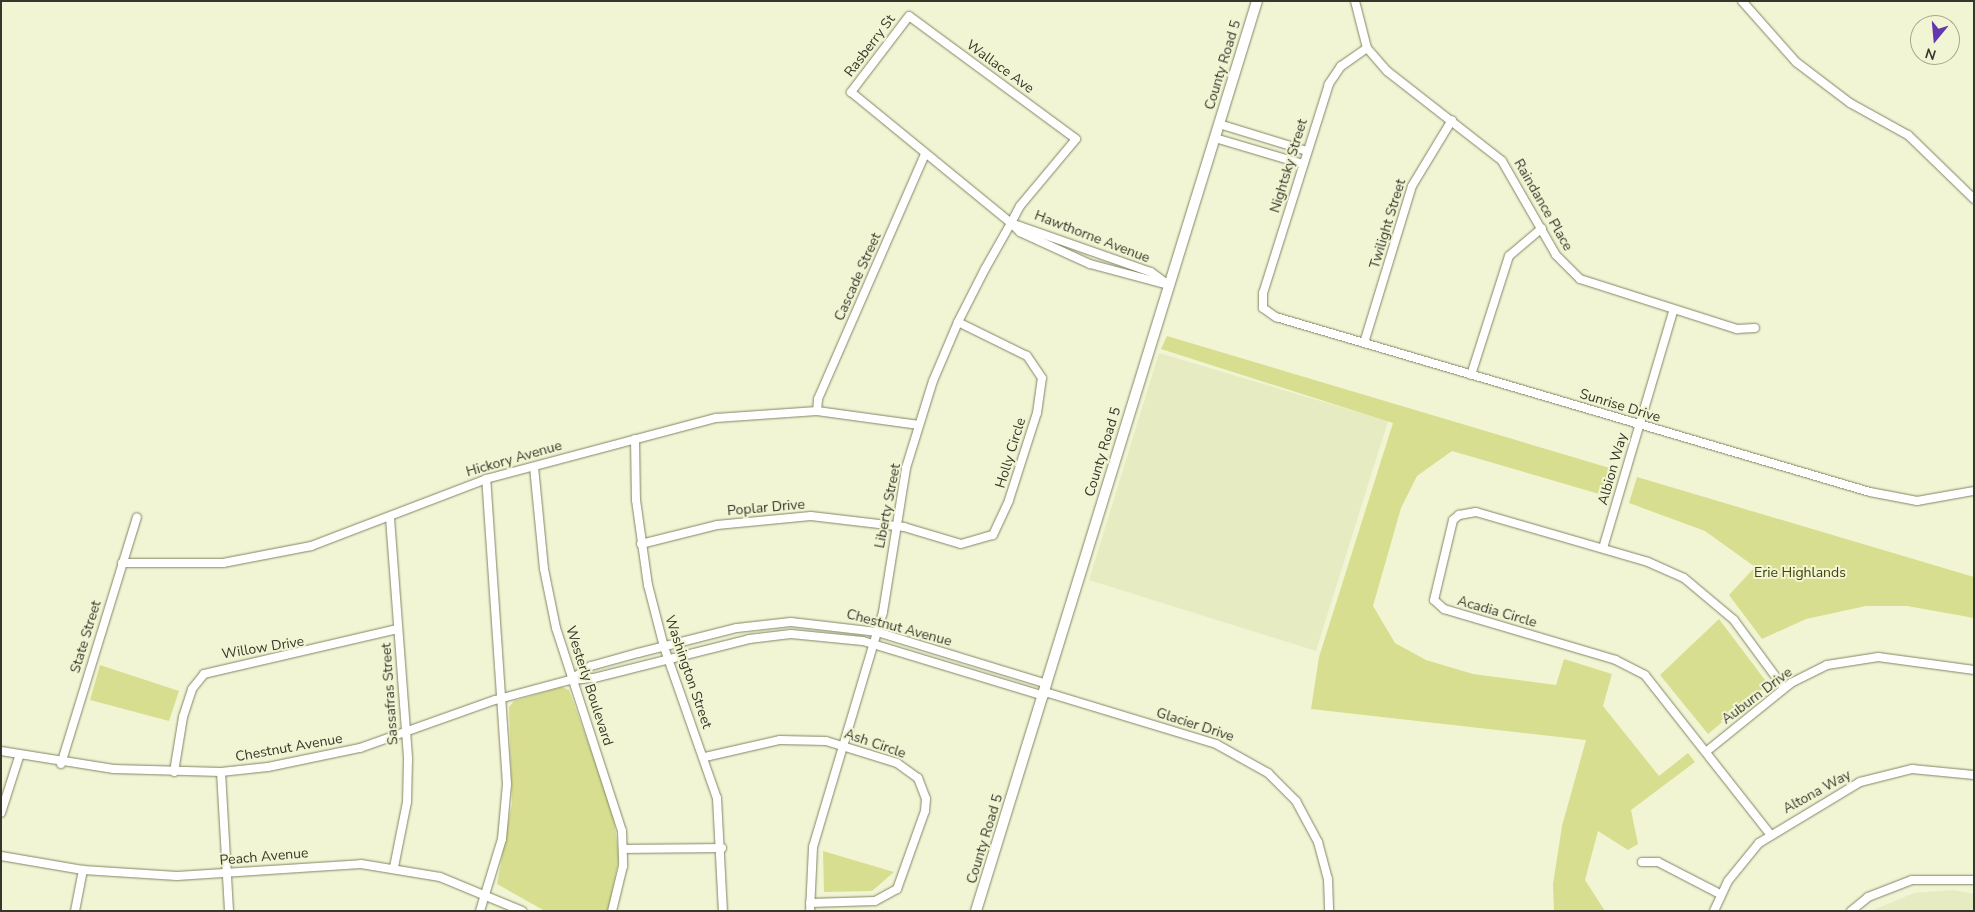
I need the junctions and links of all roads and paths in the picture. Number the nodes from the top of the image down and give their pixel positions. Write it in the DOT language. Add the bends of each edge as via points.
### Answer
graph roads {
  1 [pos="1257,1"];
  2 [pos="1355,1"];
  3 [pos="1742,1"];
  4 [pos="909,16"];
  5 [pos="1367,48"];
  6 [pos="851,92"];
  7 [pos="1452,120"];
  8 [pos="1219,124"];
  9 [pos="1214,138"];
  10 [pos="1076,139"];
  11 [pos="1306,151"];
  12 [pos="925,154"];
  13 [pos="1302,164"];
  14 [pos="1974,199"];
  15 [pos="1011,223"];
  16 [pos="1542,228"];
  17 [pos="1169,285"];
  18 [pos="1263,308"];
  19 [pos="1673,311"];
  20 [pos="958,322"];
  21 [pos="1755,328"];
  22 [pos="1364,343"];
  23 [pos="1471,375"];
  24 [pos="817,411"];
  25 [pos="1639,424"];
  26 [pos="919,425"];
  27 [pos="635,439"];
  28 [pos="534,466"];
  29 [pos="486,480"];
  30 [pos="1974,491"];
  31 [pos="137,517"];
  32 [pos="390,518"];
  33 [pos="895,526"];
  34 [pos="641,544"];
  35 [pos="1603,548"];
  36 [pos="122,563"];
  37 [pos="398,629"];
  38 [pos="877,632"];
  39 [pos="874,644"];
  40 [pos="664,647"];
  41 [pos="668,659"];
  42 [pos="1974,670"];
  43 [pos="570,680"];
  44 [pos="1784,688"];
  45 [pos="1045,690"];
  46 [pos="501,698"];
  47 [pos="405,734"];
  48 [pos="843,746"];
  49 [pos="1,751"];
  50 [pos="1707,751"];
  51 [pos="19,757"];
  52 [pos="705,757"];
  53 [pos="61,764"];
  54 [pos="174,772"];
  55 [pos="221,772"];
  56 [pos="1974,775"];
  57 [pos="1,813"];
  58 [pos="1770,834"];
  59 [pos="722,848"];
  60 [pos="623,849"];
  61 [pos="1,856"];
  62 [pos="1642,862"];
  63 [pos="394,867"];
  64 [pos="83,870"];
  65 [pos="227,874"];
  66 [pos="1974,880"];
  67 [pos="486,893"];
  68 [pos="1720,894"];
  69 [pos="810,907"];
  70 [pos="75,911"];
  71 [pos="229,911"];
  72 [pos="480,911"];
  73 [pos="522,911"];
  74 [pos="612,911"];
  75 [pos="723,911"];
  76 [pos="976,911"];
  77 [pos="1329,911"];
  78 [pos="1714,911"];
  79 [pos="1851,911"];
  1 -- 8 [label="street, County Road 5"];
  2 -- 5 [label="street"];
  3 -- 14 [label="street" via="1796,62 1850,103 1908,135"];
  4 -- 6 [label="street, Rasberry St"];
  4 -- 10 [label="street, Wallace Ave"];
  5 -- 7 [label="street, Raindance Place" via="1386,71"];
  5 -- 11 [label="street, Nightsky Street" via="1342,66 1329,84"];
  6 -- 12 [label="street, Hawthorne Avenue"];
  7 -- 16 [label="street, Raindance Place" via="1502,161"];
  7 -- 22 [label="street, Twilight Street" via="1412,186"];
  8 -- 9 [label="street, County Road 5"];
  8 -- 11 [label="street"];
  9 -- 13 [label="street"];
  9 -- 17 [label="street, County Road 5"];
  10 -- 15 [label="street, Liberty Street"];
  11 -- 13 [label="street, Nightsky Street"];
  12 -- 15 [label="street, Hawthorne Avenue"];
  12 -- 24 [label="street, Cascade Street" via="818,399"];
  13 -- 18 [label="street, Nightsky Street" via="1263,292"];
  15 -- 17 [label="street, Hawthorne Avenue" via="1151,272"];
  15 -- 17 [label="street, Hawthorne Avenue" via="1066,255"];
  15 -- 20 [label="street, Liberty Street"];
  16 -- 19 [label="street, Raindance Place" via="1556,255 1580,279"];
  16 -- 23 [label="street" via="1509,256"];
  17 -- 45 [label="street, County Road 5"];
  18 -- 22 [label="street, Sunrise Drive" via="1276,317"];
  19 -- 21 [label="street, Raindance Place" via="1736,329"];
  19 -- 25 [label="street, Albion Way"];
  20 -- 26 [label="street, Liberty Street"];
  20 -- 33 [label="street, Holly Circle" via="1027,356 1037,366 1043,392 1037,412 1009,500 993,535 961,544"];
  22 -- 23 [label="street, Sunrise Drive"];
  23 -- 25 [label="street, Sunrise Drive"];
  24 -- 26 [label="street, Hickory Avenue"];
  24 -- 27 [label="street, Hickory Avenue" via="716,418"];
  25 -- 30 [label="street, Sunrise Drive" via="1893,498 1941,500"];
  25 -- 35 [label="street, Albion Way"];
  26 -- 33 [label="street, Liberty Street"];
  27 -- 28 [label="street, Hickory Avenue"];
  27 -- 34 [label="street, Washington Street"];
  28 -- 29 [label="street, Hickory Avenue"];
  28 -- 43 [label="street, Westerly Boulevard" via="544,569"];
  29 -- 32 [label="street, Hickory Avenue"];
  29 -- 46 [label="street"];
  31 -- 36 [label="street, State Street"];
  32 -- 36 [label="street, Hickory Avenue" via="342,537 263,557 188,565"];
  32 -- 37 [label="street, Sassafras Street"];
  33 -- 34 [label="street, Poplar Drive" via="811,516 765,518"];
  33 -- 38 [label="street, Liberty Street"];
  34 -- 40 [label="street, Washington Street"];
  35 -- 44 [label="street, Acadia Circle" via="1665,568 1703,590 1734,620"];
  35 -- 50 [label="street, Acadia Circle" via="1466,512 1453,520 1434,600 1444,610 1632,667 1655,686"];
  36 -- 53 [label="street, State Street"];
  37 -- 47 [label="street, Sassafras Street"];
  37 -- 54 [label="street, Willow Drive" via="204,674 192,689 183,717"];
  38 -- 39 [label="street, Liberty Street"];
  38 -- 40 [label="street, Chestnut Avenue" via="791,622 737,628"];
  38 -- 45 [label="street, Chestnut Avenue"];
  39 -- 41 [label="street, Chestnut Avenue" via="791,634"];
  39 -- 45 [label="street, Chestnut Avenue"];
  39 -- 48 [label="street, Liberty Street"];
  40 -- 41 [label="street, Washington Street"];
  40 -- 43 [label="street, Chestnut Avenue" via="591,666"];
  41 -- 43 [label="street, Chestnut Avenue" via="594,678"];
  41 -- 52 [label="street, Washington Street"];
  42 -- 44 [label="street, Auburn Drive" via="1905,657 1871,657 1827,665"];
  43 -- 46 [label="street, Chestnut Avenue"];
  43 -- 60 [label="street, Westerly Boulevard" via="613,794"];
  44 -- 50 [label="street, Auburn Drive"];
  45 -- 76 [label="street, County Road 5"];
  45 -- 77 [label="street, Glacier Drive" via="1222,746 1268,773 1296,801 1318,842 1328,879"];
  46 -- 47 [label="street, Chestnut Avenue"];
  46 -- 67 [label="street" via="506,745 505,811"];
  47 -- 55 [label="street, Chestnut Avenue" via="316,759"];
  47 -- 63 [label="street, Sassafras Street" via="407,802"];
  48 -- 52 [label="street, Ash Circle" via="780,740"];
  48 -- 69 [label="street, Liberty Street" via="813,847"];
  48 -- 69 [label="street, Ash Circle" via="910,769 924,789 924,811 903,879 888,896"];
  49 -- 51 [label="street, Chestnut Avenue"];
  50 -- 58 [label="street, Acadia Circle"];
  51 -- 53 [label="street, Chestnut Avenue"];
  51 -- 57 [label="street"];
  52 -- 59 [label="street, Washington Street" via="717,798"];
  53 -- 54 [label="street, Chestnut Avenue"];
  54 -- 55 [label="street, Chestnut Avenue"];
  55 -- 65 [label="street"];
  56 -- 58 [label="street, Altona Way" via="1912,769 1886,774 1860,782"];
  58 -- 68 [label="street, Altona Way" via="1742,862"];
  59 -- 60 [label="street"];
  59 -- 75 [label="street, Washington Street"];
  60 -- 74 [label="street, Westerly Boulevard"];
  61 -- 64 [label="street, Peach Avenue"];
  62 -- 68 [label="street" via="1658,862"];
  63 -- 65 [label="street, Peach Avenue" via="327,864"];
  63 -- 67 [label="street, Peach Avenue"];
  64 -- 65 [label="street, Peach Avenue"];
  64 -- 70 [label="street"];
  65 -- 71 [label="street"];
  66 -- 79 [label="street" via="1912,880 1868,897"];
  67 -- 72 [label="street"];
  67 -- 73 [label="street, Peach Avenue"];
  68 -- 78 [label="street, Altona Way"];
}
